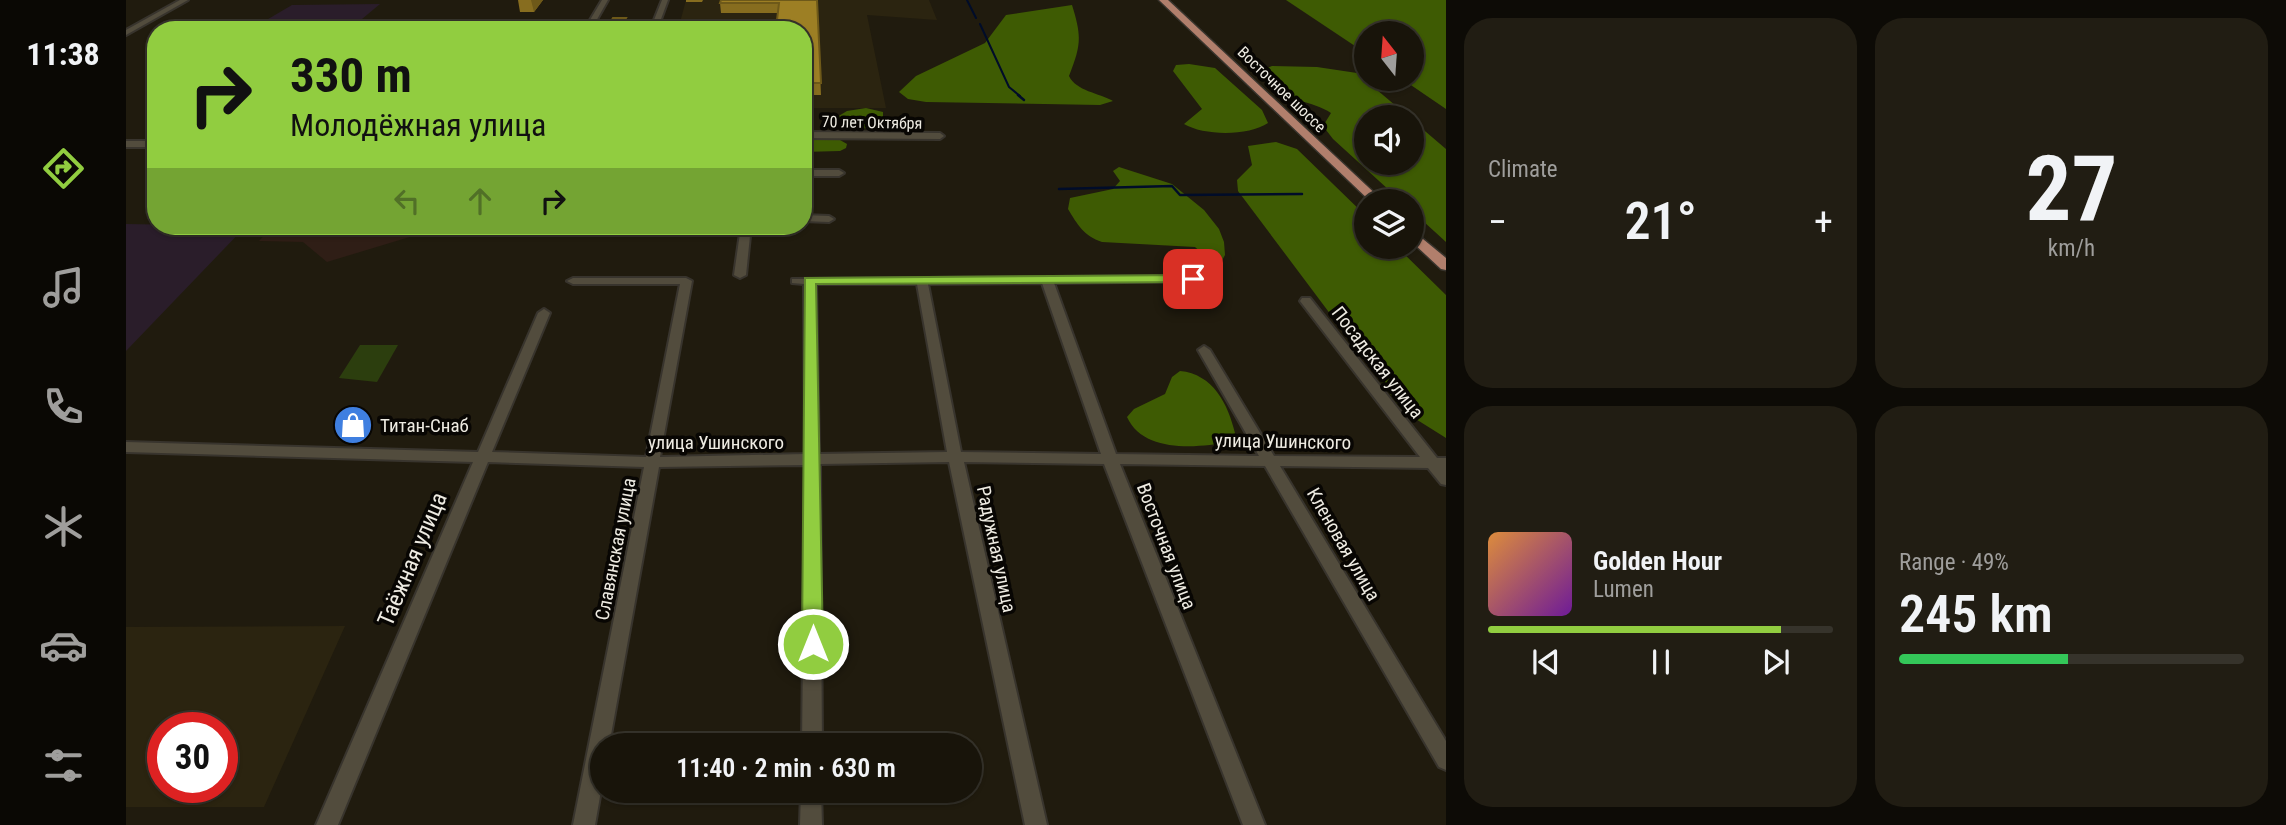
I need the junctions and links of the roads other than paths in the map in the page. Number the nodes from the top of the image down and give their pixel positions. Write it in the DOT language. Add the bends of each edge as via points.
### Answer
graph roads {
  1 [pos="185,0"];
  2 [pos="605,0"];
  3 [pos="665,0"];
  4 [pos="1163,0"];
  5 [pos="147,21"];
  6 [pos="147,21"];
  7 [pos="592,21"];
  8 [pos="657,21"];
  9 [pos="126,33"];
  10 [pos="812,135"];
  11 [pos="940,136"];
  12 [pos="126,144"];
  13 [pos="147,144"];
  14 [pos="812,173"];
  15 [pos="839,173"];
  16 [pos="1364,189"];
  17 [pos="812,218"];
  18 [pos="829,219"];
  19 [pos="745,235"];
  20 [pos="1424,245"];
  21 [pos="1446,266"];
  22 [pos="740,275"];
  23 [pos="1193,279"];
  24 [pos="1047,280"];
  25 [pos="573,281"];
  26 [pos="922,282"];
  27 [pos="1306,301"];
  28 [pos="544,313"];
  29 [pos="1204,349"];
  30 [pos="126,447"];
  31 [pos="955,457"];
  32 [pos="481,458"];
  33 [pos="1110,459"];
  34 [pos="810,460"];
  35 [pos="1271,460"];
  36 [pos="654,462"];
  37 [pos="1439,463"];
  38 [pos="1446,480"];
  39 [pos="812,733"];
  40 [pos="1446,760"];
  41 [pos="811,803"];
  42 [pos="327,825"];
  43 [pos="584,825"];
  44 [pos="811,825"];
  45 [pos="1036,825"];
  46 [pos="1254,825"];
  1 -- 5 [label="street"];
  2 -- 7 [label="street"];
  3 -- 8 [label="street"];
  4 -- 16 [label="main road, Восточное шоссе"];
  6 -- 9 [label="street"];
  10 -- 11 [label="street, 70 лет Октября"];
  12 -- 13 [label="street"];
  14 -- 15 [label="street"];
  17 -- 18 [label="street"];
  19 -- 22 [label="street"];
  20 -- 21 [label="main road"];
  23 -- 24 [label="street"];
  24 -- 26 [label="street"];
  24 -- 33 [label="street, Восточная улица"];
  25 -- 36 [label="street, Славянская улица" via="686,281"];
  26 -- 31 [label="street, Радужная улица"];
  26 -- 34 [label="street" via="803,281"];
  27 -- 37 [label="street, Посадская улица"];
  28 -- 32 [label="street, Таёжная улица"];
  29 -- 35 [label="street, Кленовая улица"];
  30 -- 32 [label="street, улица Ушинского"];
  31 -- 33 [label="street, улица Ушинского"];
  31 -- 34 [label="street, улица Ушинского"];
  31 -- 45 [label="street, Радужная улица"];
  32 -- 36 [label="street, улица Ушинского"];
  32 -- 42 [label="street, Таёжная улица"];
  33 -- 35 [label="street, улица Ушинского"];
  33 -- 46 [label="street, Восточная улица"];
  34 -- 36 [label="street, улица Ушинского"];
  34 -- 39 [label="street"];
  35 -- 37 [label="street, улица Ушинского"];
  35 -- 40 [label="street, Кленовая улица"];
  36 -- 43 [label="street, Славянская улица"];
  37 -- 38 [label="street, Посадская улица"];
  41 -- 44 [label="street"];
}
